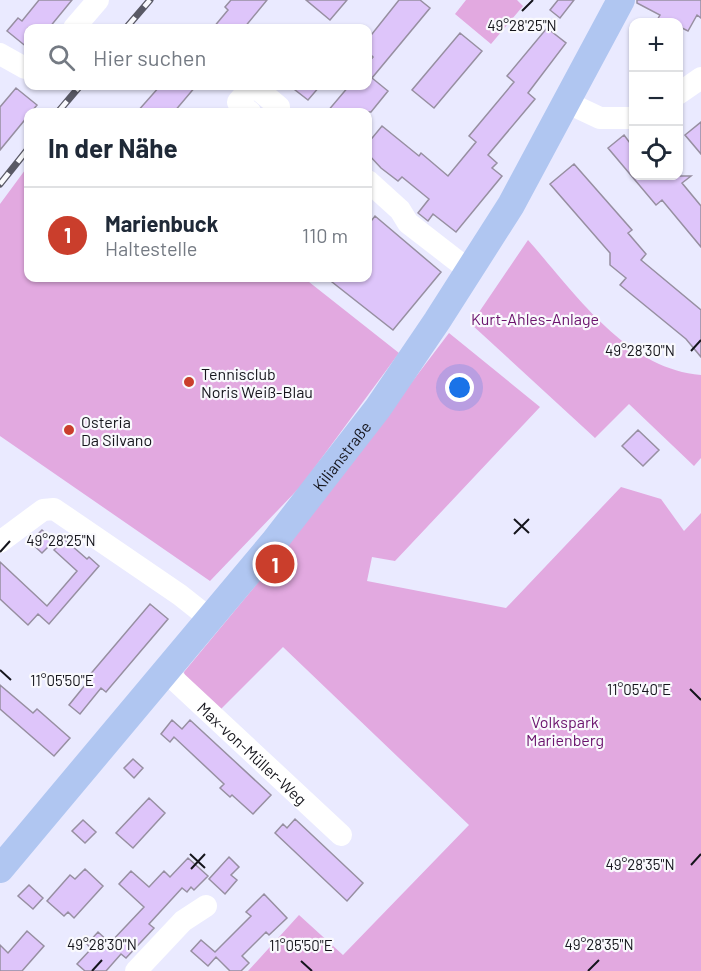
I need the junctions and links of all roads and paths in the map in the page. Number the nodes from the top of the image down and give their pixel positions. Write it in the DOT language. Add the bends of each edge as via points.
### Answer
graph roads {
  1 [pos="98,0"];
  2 [pos="621,0"];
  3 [pos="77,24"];
  4 [pos="2,59"];
  5 [pos="24,66"];
  6 [pos="701,78"];
  7 [pos="249,90"];
  8 [pos="258,90"];
  9 [pos="683,91"];
  10 [pos="566,102"];
  11 [pos="245,108"];
  12 [pos="279,108"];
  13 [pos="629,118"];
  14 [pos="372,185"];
  15 [pos="470,271"];
  16 [pos="0,542"];
  17 [pos="209,618"];
  18 [pos="165,671"];
  19 [pos="341,835"];
  20 [pos="0,869"];
  21 [pos="206,906"];
  22 [pos="136,971"];
  1 -- 3 [label="street"];
  2 -- 10 [label="main road, Kilianstraße"];
  4 -- 5 [label="street"];
  6 -- 9 [label="street"];
  7 -- 11 [label="street" via="238,102"];
  8 -- 12 [label="street"];
  10 -- 13 [label="street" via="600,118"];
  10 -- 15 [label="main road, Kilianstraße"];
  14 -- 15 [label="street" via="400,210 408,223"];
  15 -- 17 [label="main road, Kilianstraße" via="333,468"];
  16 -- 17 [label="street" via="43,510 54,509"];
  17 -- 18 [label="main road, Kilianstraße"];
  18 -- 19 [label="street, Max-von-Müller-Weg"];
  18 -- 20 [label="main road, Kilianstraße"];
  21 -- 22 [label="street" via="183,921"];
}
